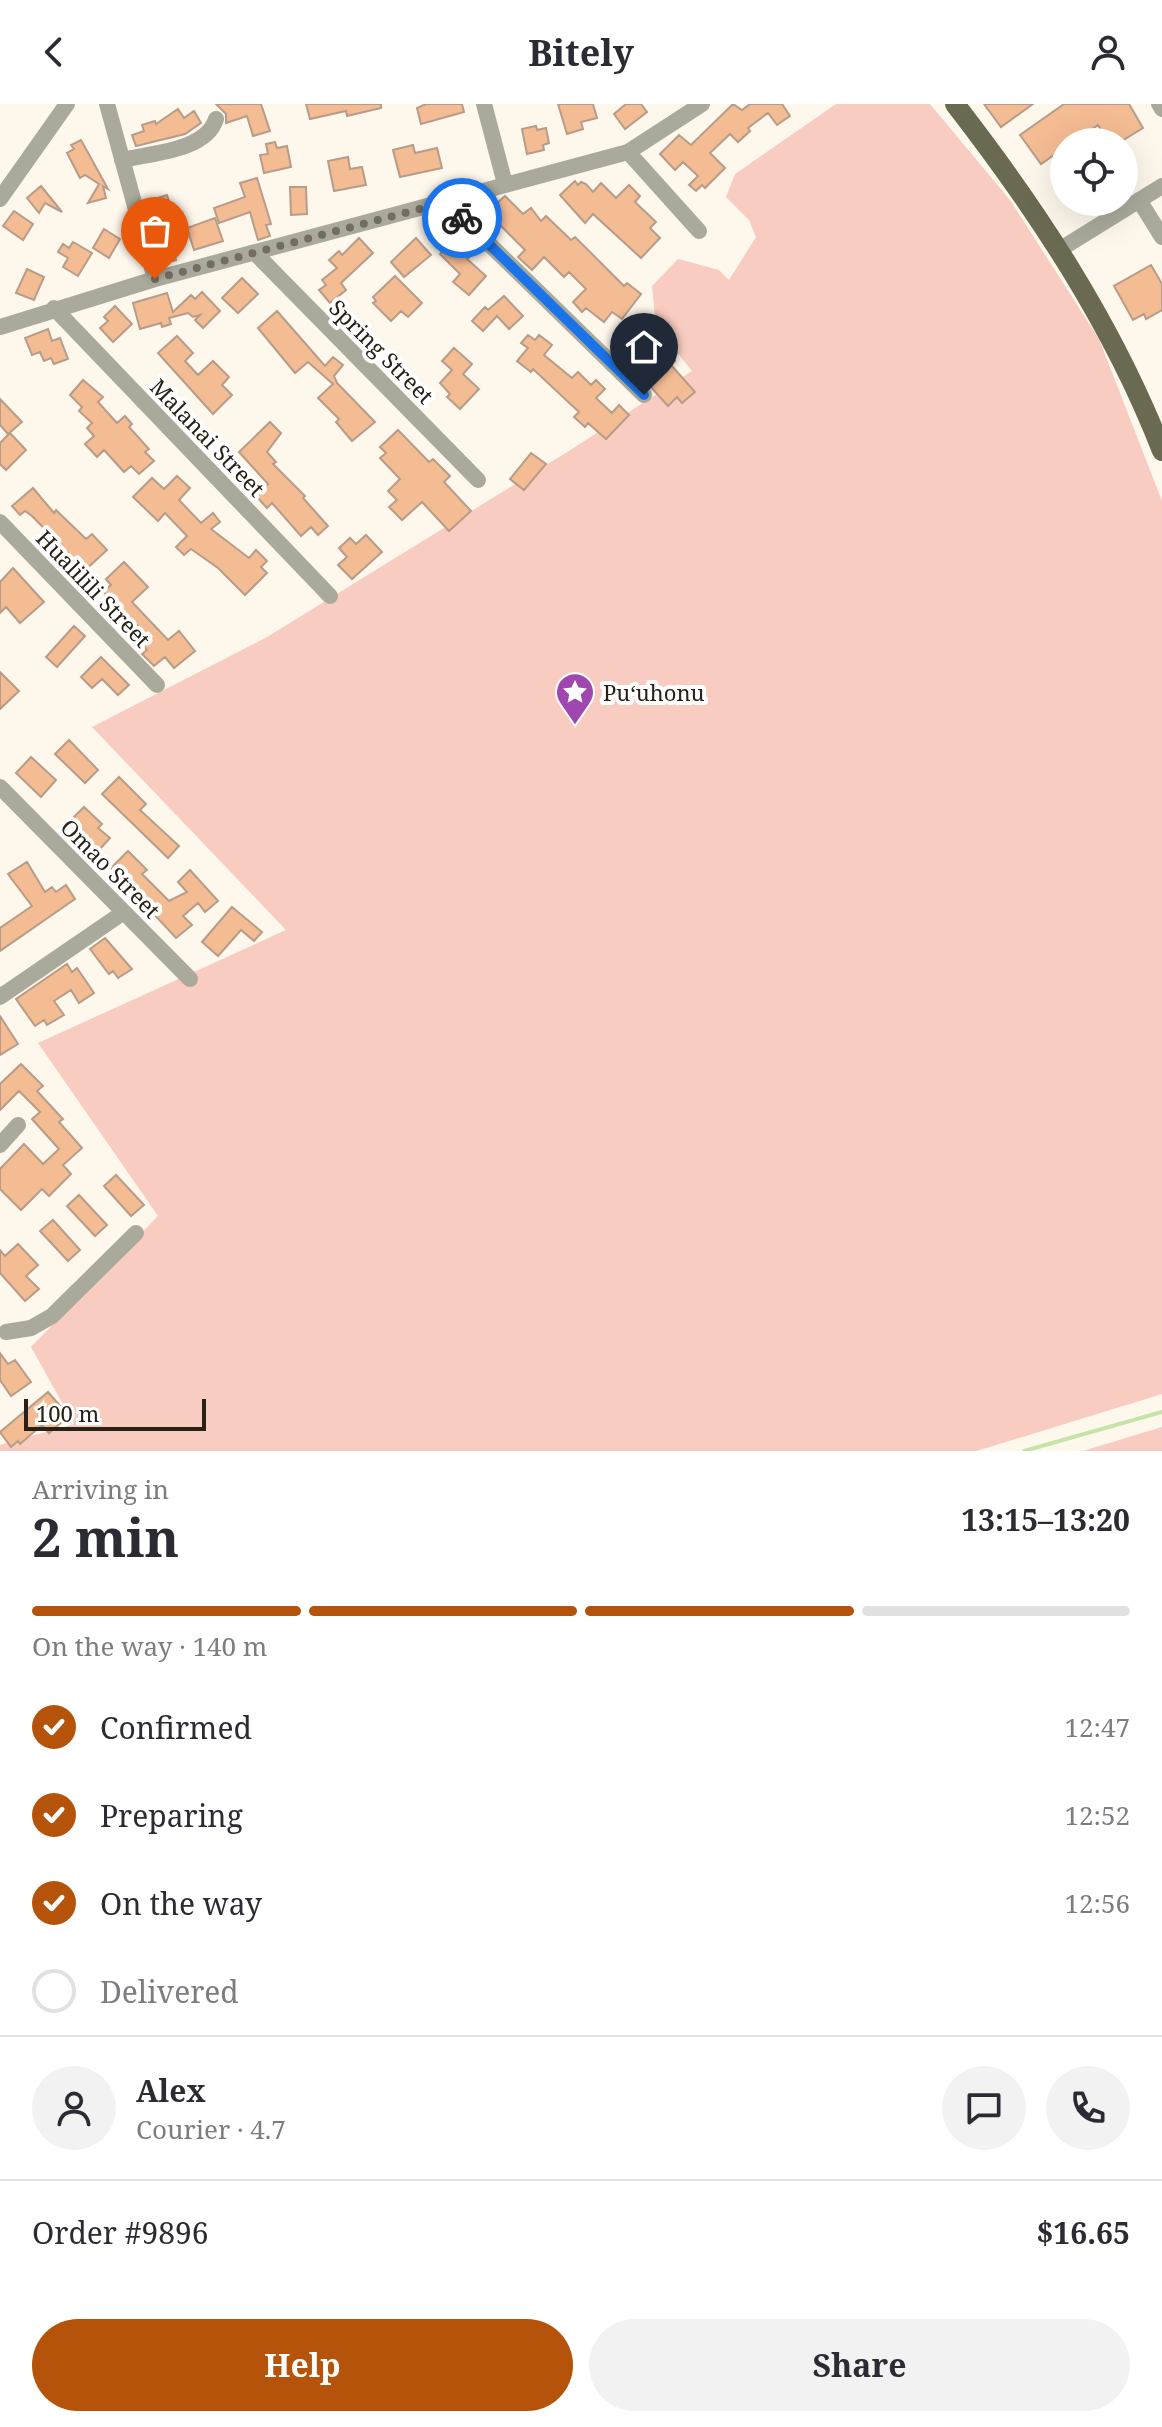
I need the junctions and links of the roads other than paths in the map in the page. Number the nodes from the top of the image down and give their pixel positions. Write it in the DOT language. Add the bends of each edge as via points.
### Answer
graph roads {
  1 [pos="67,104"];
  2 [pos="107,104"];
  3 [pos="484,104"];
  4 [pos="702,104"];
  5 [pos="955,104"];
  6 [pos="1159,104"];
  7 [pos="1162,109"];
  8 [pos="216,119"];
  9 [pos="628,152"];
  10 [pos="122,160"];
  11 [pos="505,184"];
  12 [pos="1162,186"];
  13 [pos="0,199"];
  14 [pos="1139,200"];
  15 [pos="446,202"];
  16 [pos="699,231"];
  17 [pos="1161,231"];
  18 [pos="1059,250"];
  19 [pos="255,253"];
  20 [pos="155,279"];
  21 [pos="54,308"];
  22 [pos="0,327"];
  23 [pos="644,395"];
  24 [pos="1162,451"];
  25 [pos="478,480"];
  26 [pos="0,522"];
  27 [pos="330,596"];
  28 [pos="157,685"];
  29 [pos="0,787"];
  30 [pos="124,912"];
  31 [pos="190,979"];
  32 [pos="0,997"];
  33 [pos="18,1125"];
  34 [pos="0,1145"];
  35 [pos="136,1233"];
  36 [pos="2,1334"];
  1 -- 13 [label="street"];
  2 -- 10 [label="street"];
  3 -- 11 [label="street"];
  4 -- 9 [label="street"];
  5 -- 18 [label="main road"];
  6 -- 7 [label="street"];
  8 -- 10 [label="street" via="201,140"];
  9 -- 11 [label="street"];
  9 -- 16 [label="street"];
  10 -- 20 [label="street"];
  11 -- 15 [label="street"];
  12 -- 14 [label="street"];
  14 -- 17 [label="street"];
  14 -- 18 [label="street"];
  15 -- 19 [label="street"];
  15 -- 23 [label="street"];
  18 -- 24 [label="main road" via="1118,352"];
  19 -- 20 [label="street"];
  19 -- 25 [label="street, Spring Street"];
  20 -- 21 [label="street"];
  21 -- 22 [label="street"];
  21 -- 27 [label="street, Malanai Street"];
  26 -- 28 [label="street, Hualilili Street"];
  29 -- 30 [label="street, Omao Street"];
  30 -- 31 [label="street, Omao Street"];
  30 -- 32 [label="street"];
  33 -- 34 [label="street"];
  35 -- 36 [label="street" via="52,1316 31,1328"];
}
